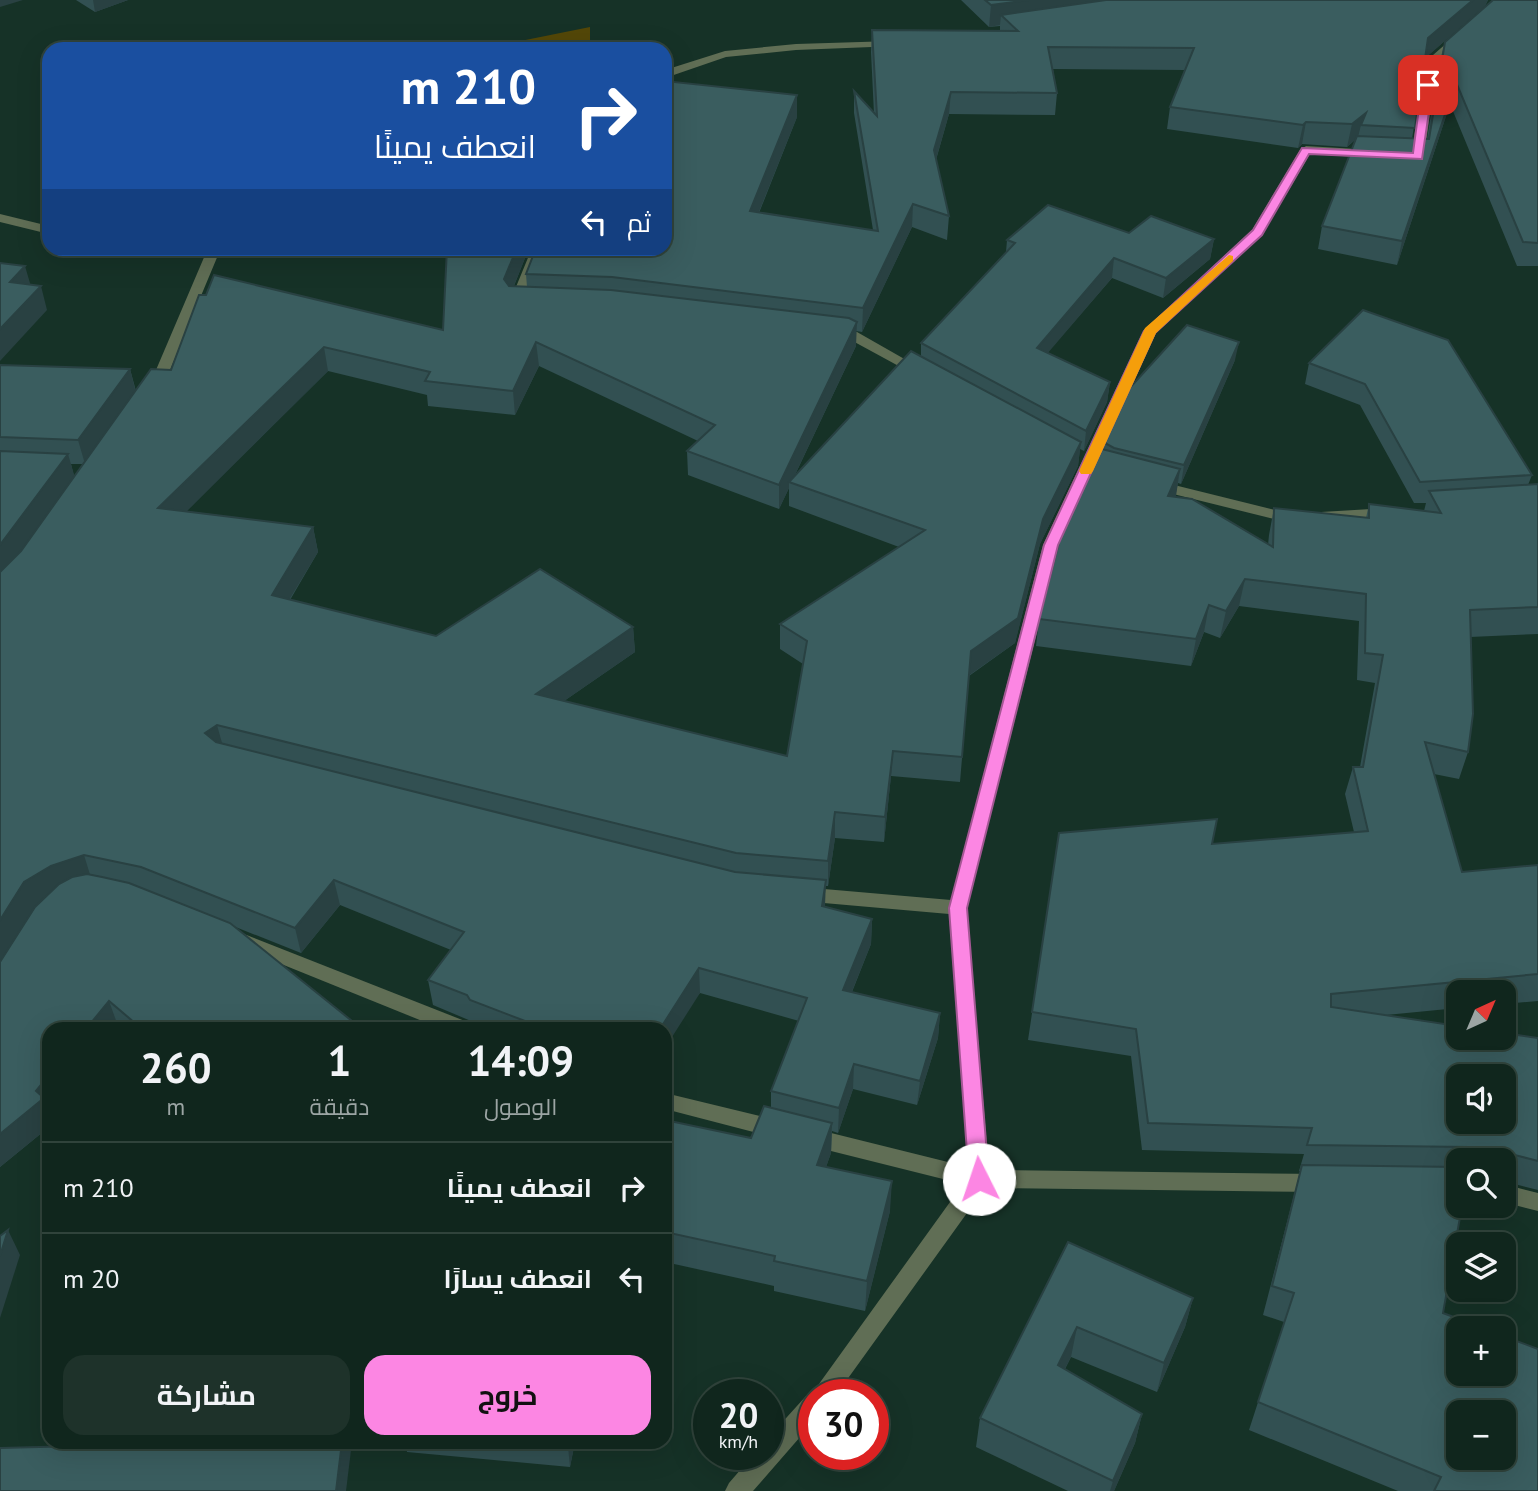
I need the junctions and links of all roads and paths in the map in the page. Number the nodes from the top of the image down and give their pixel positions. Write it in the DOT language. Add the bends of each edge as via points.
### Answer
graph roads {
  1 [pos="1471,27"];
  2 [pos="900,43"];
  3 [pos="672,72"];
  4 [pos="0,218"];
  5 [pos="42,228"];
  6 [pos="212,256"];
  7 [pos="536,256"];
  8 [pos="530,304"];
  9 [pos="825,331"];
  10 [pos="936,380"];
  11 [pos="139,404"];
  12 [pos="1084,460"];
  13 [pos="1105,472"];
  14 [pos="1141,481"];
  15 [pos="1401,512"];
  16 [pos="778,891"];
  17 [pos="958,908"];
  18 [pos="218,931"];
  19 [pos="446,1022"];
  20 [pos="672,1103"];
  21 [pos="979,1179"];
  22 [pos="1348,1183"];
  23 [pos="1516,1196"];
  24 [pos="1538,1202"];
  25 [pos="834,1379"];
  26 [pos="798,1422"];
  27 [pos="737,1491"];
  1 -- 12 [label="street" via="1431,62 1418,157 1306,150 1257,232 1150,331"];
  2 -- 3 [label="street" via="726,54"];
  4 -- 5 [label="street"];
  6 -- 11 [label="street" via="163,370"];
  7 -- 8 [label="street" via="516,304"];
  9 -- 10 [label="street" via="852,335"];
  12 -- 13 [label="street"];
  12 -- 17 [label="street" via="1051,545"];
  14 -- 15 [label="street" via="1292,519"];
  16 -- 17 [label="street"];
  17 -- 21 [label="street"];
  18 -- 19 [label="street"];
  20 -- 21 [label="street"];
  21 -- 22 [label="street"];
  21 -- 25 [label="street"];
  23 -- 24 [label="street"];
  26 -- 27 [label="street"];
}
